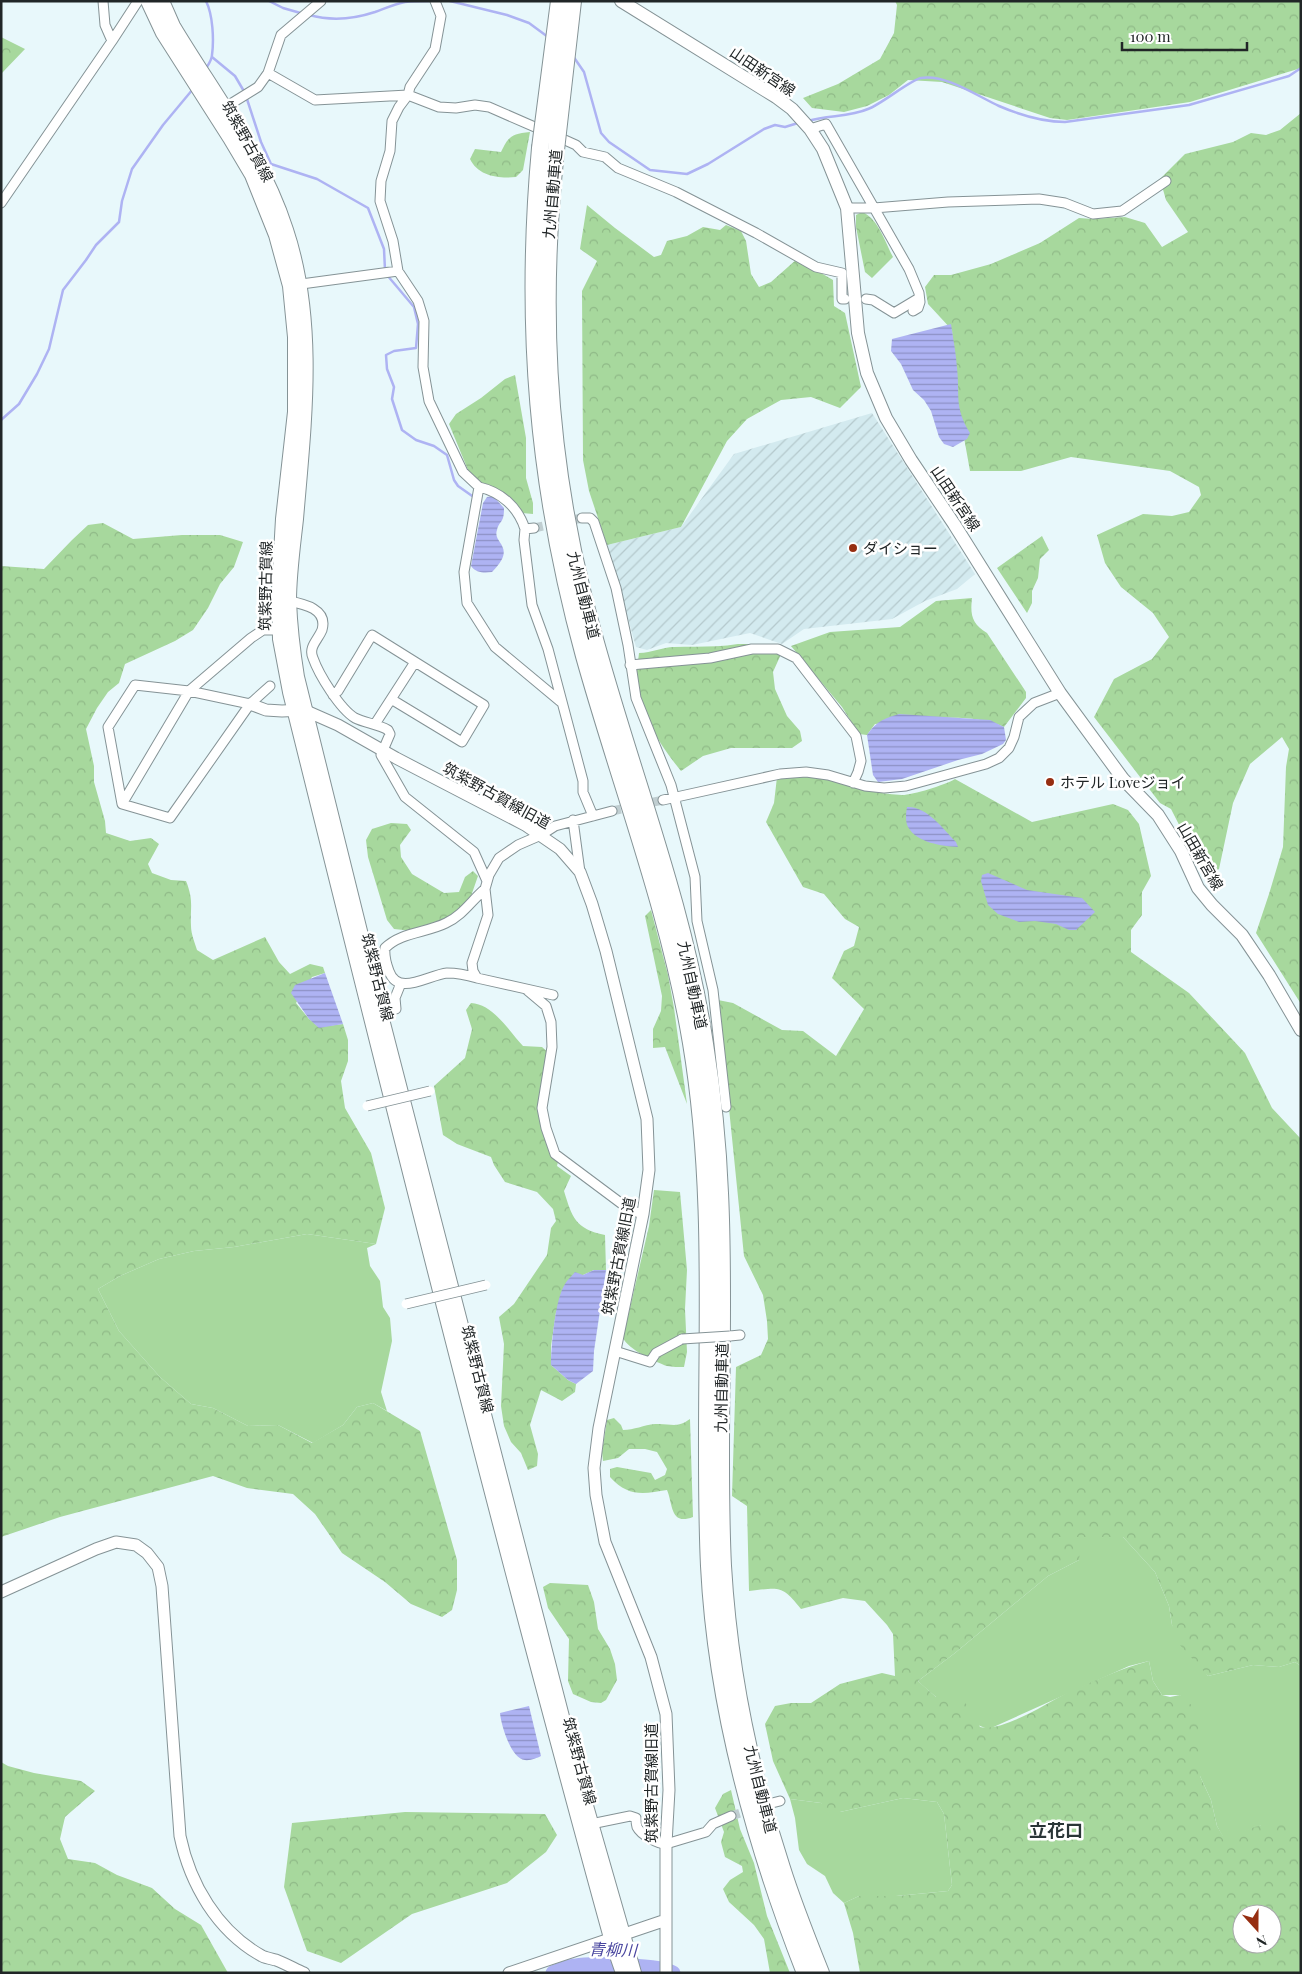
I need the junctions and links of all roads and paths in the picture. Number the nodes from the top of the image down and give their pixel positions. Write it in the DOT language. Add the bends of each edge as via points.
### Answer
graph roads {
  1 [pos="103,1"];
  2 [pos="138,1"];
  3 [pos="148,1"];
  4 [pos="162,1"];
  5 [pos="321,1"];
  6 [pos="559,1"];
  7 [pos="573,1"];
  8 [pos="621,1"];
  9 [pos="436,4"];
  10 [pos="112,40"];
  11 [pos="268,73"];
  12 [pos="195,74"];
  13 [pos="204,87"];
  14 [pos="408,95"];
  15 [pos="224,108"];
  16 [pos="810,129"];
  17 [pos="548,149"];
  18 [pos="1166,180"];
  19 [pos="1,203"];
  20 [pos="847,208"];
  21 [pos="874,208"];
  22 [pos="398,272"];
  23 [pos="294,285"];
  24 [pos="920,298"];
  25 [pos="846,299"];
  26 [pos="866,299"];
  27 [pos="913,311"];
  28 [pos="479,487"];
  29 [pos="582,518"];
  30 [pos="289,601"];
  31 [pos="280,630"];
  32 [pos="415,662"];
  33 [pos="630,665"];
  34 [pos="270,686"];
  35 [pos="189,691"];
  36 [pos="1060,693"];
  37 [pos="333,696"];
  38 [pos="391,699"];
  39 [pos="562,702"];
  40 [pos="250,704"];
  41 [pos="299,710"];
  42 [pos="375,724"];
  43 [pos="382,750"];
  44 [pos="852,783"];
  45 [pos="673,798"];
  46 [pos="662,800"];
  47 [pos="122,804"];
  48 [pos="612,811"];
  49 [pos="593,816"];
  50 [pos="574,820"];
  51 [pos="541,835"];
  52 [pos="580,872"];
  53 [pos="486,885"];
  54 [pos="477,978"];
  55 [pos="401,983"];
  56 [pos="527,990"];
  57 [pos="553,995"];
  58 [pos="396,1009"];
  59 [pos="1301,1030"];
  60 [pos="430,1091"];
  61 [pos="367,1106"];
  62 [pos="726,1107"];
  63 [pos="642,1214"];
  64 [pos="486,1285"];
  65 [pos="406,1304"];
  66 [pos="740,1335"];
  67 [pos="615,1351"];
  68 [pos="1,1592"];
  69 [pos="731,1816"];
  70 [pos="591,1824"];
  71 [pos="666,1844"];
  72 [pos="666,1920"];
  73 [pos="617,1936"];
  74 [pos="627,1967"];
  75 [pos="666,1968"];
  76 [pos="304,1973"];
  77 [pos="509,1973"];
  78 [pos="806,1973"];
  79 [pos="821,1973"];
  1 -- 10 [label="street" via="105,25"];
  2 -- 10 [label="street"];
  3 -- 12 [label="main road, 筑紫野古賀線" via="163,32"];
  4 -- 12 [label="main road, 筑紫野古賀線"];
  5 -- 11 [label="street" via="281,35"];
  6 -- 17 [label="highway, 九州自動車道, bridge"];
  7 -- 17 [label="highway, 九州自動車道, bridge"];
  8 -- 16 [label="main road, 山田新宮線" via="776,97"];
  9 -- 14 [label="street" via="441,16 435,49"];
  10 -- 19 [label="street"];
  11 -- 14 [label="street" via="315,100"];
  11 -- 15 [label="street" via="258,87"];
  12 -- 13 [label="main road, 筑紫野古賀線"];
  13 -- 15 [label="main road, 筑紫野古賀線"];
  13 -- 23 [label="main road, 筑紫野古賀線" via="252,175"];
  14 -- 22 [label="street" via="392,121 390,151 380,189 380,201 393,241"];
  14 -- 25 [label="street" via="439,107 489,106 576,145 582,152 606,157 618,168 676,192 816,267 842,272 842,299"];
  15 -- 23 [label="main road, 筑紫野古賀線" via="262,170 277,204 287,231"];
  16 -- 20 [label="main road, 山田新宮線"];
  16 -- 21 [label="street" via="826,124"];
  17 -- 78 [label="highway, 九州自動車道" via="534,216 533,343 545,473 568,594 661,910 691,1045 706,1186 705,1458 714,1621 738,1767 765,1865"];
  17 -- 79 [label="highway, 九州自動車道" via="548,346 558,470 568,530 599,656 688,955 715,1115 721,1194 723,1567 738,1691 781,1867"];
  18 -- 21 [label="street" via="1122,212 1093,214 1065,203 1039,199"];
  20 -- 21 [label="street"];
  20 -- 36 [label="main road, 山田新宮線" via="858,333 867,374 882,409 911,460"];
  21 -- 24 [label="street" via="909,269"];
  22 -- 23 [label="street"];
  22 -- 28 [label="street" via="418,301 424,321 423,367 429,401 463,472"];
  23 -- 30 [label="main road, 筑紫野古賀線" via="306,343 306,392"];
  23 -- 31 [label="main road, 筑紫野古賀線" via="295,412 281,545"];
  24 -- 26 [label="street" via="894,313"];
  24 -- 27 [label="street" via="918,308"];
  28 -- 39 [label="street" via="507,500 530,528 524,540 529,592"];
  28 -- 39 [label="street" via="464,572 467,603 495,648"];
  29 -- 33 [label="street" via="590,518 594,522 616,588"];
  30 -- 37 [label="street" via="305,604 319,612 322,630 312,648 312,657"];
  30 -- 41 [label="main road, 筑紫野古賀線"];
  31 -- 35 [label="street" via="263,630 257,634"];
  31 -- 41 [label="main road, 筑紫野古賀線" via="283,656"];
  32 -- 37 [label="street" via="372,635"];
  32 -- 38 [label="street"];
  32 -- 38 [label="street" via="484,705 462,742"];
  33 -- 44 [label="street" via="710,658 752,649 778,649 796,658 856,736 861,761"];
  33 -- 45 [label="street" via="636,698 671,785"];
  34 -- 40 [label="street"];
  35 -- 40 [label="street"];
  35 -- 47 [label="street"];
  35 -- 47 [label="street" via="135,684 108,728"];
  36 -- 44 [label="street" via="1034,703 1018,717 1014,737 1000,758 906,786 884,788"];
  36 -- 59 [label="main road, 山田新宮線" via="1123,779 1158,815 1181,850 1198,888 1242,935"];
  37 -- 42 [label="street" via="354,718"];
  38 -- 42 [label="street"];
  39 -- 49 [label="street" via="583,792"];
  40 -- 41 [label="street" via="266,710"];
  40 -- 47 [label="street" via="170,818"];
  41 -- 43 [label="street, 筑紫野古賀線旧道" via="338,724"];
  41 -- 70 [label="main road, 筑紫野古賀線"];
  41 -- 73 [label="main road, 筑紫野古賀線" via="371,1017 539,1671"];
  42 -- 43 [label="street" via="390,734"];
  43 -- 51 [label="street, 筑紫野古賀線旧道"];
  43 -- 53 [label="street" via="405,798 474,852"];
  44 -- 45 [label="street" via="806,772 780,774"];
  45 -- 46 [label="street"];
  45 -- 62 [label="street" via="695,877 697,921 713,990"];
  48 -- 49 [label="street"];
  49 -- 50 [label="street"];
  50 -- 51 [label="street"];
  50 -- 52 [label="street"];
  51 -- 52 [label="street, 筑紫野古賀線旧道" via="560,849"];
  51 -- 53 [label="street" via="499,858"];
  52 -- 63 [label="street, 筑紫野古賀線旧道" via="606,951 647,1119 649,1170"];
  53 -- 54 [label="street" via="488,916 472,963"];
  53 -- 55 [label="street" via="463,913 448,923 398,939 385,948 384,958 391,976"];
  54 -- 55 [label="street" via="446,974 404,985"];
  54 -- 56 [label="street"];
  55 -- 58 [label="street"];
  56 -- 57 [label="street"];
  56 -- 63 [label="street" via="546,1006 551,1022 552,1047 542,1108 554,1154 630,1210"];
  60 -- 61 [label="street, bridge"];
  63 -- 67 [label="street, 筑紫野古賀線旧道"];
  64 -- 65 [label="street, bridge"];
  66 -- 67 [label="street, bridge" via="682,1339 656,1353 650,1362"];
  67 -- 71 [label="street, 筑紫野古賀線旧道" via="599,1428 594,1468 596,1495 605,1542 651,1657 666,1714 669,1790"];
  68 -- 76 [label="street" via="116,1542 136,1545 158,1567 180,1836 185,1860 208,1906 225,1926 262,1956"];
  69 -- 71 [label="street" via="713,1824 706,1832"];
  70 -- 71 [label="street" via="630,1816 636,1818 641,1831 660,1844"];
  70 -- 73 [label="main road, 筑紫野古賀線"];
  71 -- 72 [label="street, 筑紫野古賀線旧道"];
  72 -- 73 [label="street"];
  72 -- 75 [label="street, 筑紫野古賀線旧道"];
  73 -- 74 [label="main road, 筑紫野古賀線"];
  73 -- 77 [label="street"];
}
